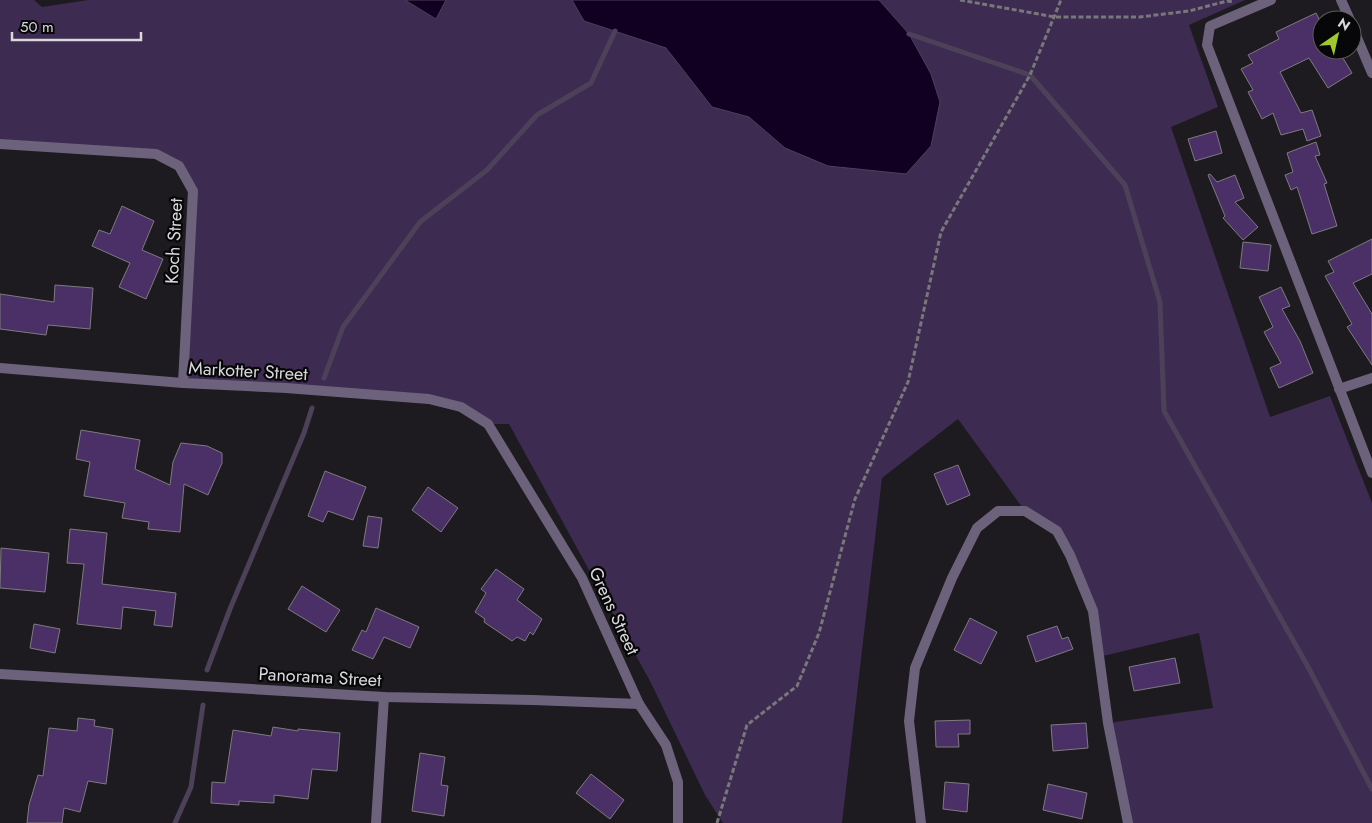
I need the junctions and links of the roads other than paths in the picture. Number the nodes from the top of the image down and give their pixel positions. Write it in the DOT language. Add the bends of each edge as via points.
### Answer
graph roads {
  1 [pos="1272,0"];
  2 [pos="1362,50"];
  3 [pos="1372,73"];
  4 [pos="0,144"];
  5 [pos="0,368"];
  6 [pos="1372,378"];
  7 [pos="183,383"];
  8 [pos="1339,389"];
  9 [pos="488,424"];
  10 [pos="1372,474"];
  11 [pos="0,674"];
  12 [pos="384,697"];
  13 [pos="639,704"];
  14 [pos="376,823"];
  15 [pos="678,823"];
  16 [pos="921,823"];
  17 [pos="1128,823"];
  1 -- 8 [label="street" via="1210,26 1207,45"];
  2 -- 3 [label="street"];
  4 -- 7 [label="street, Koch Street" via="156,154 179,166 193,190"];
  5 -- 7 [label="street, Markotter Street"];
  6 -- 8 [label="street"];
  7 -- 9 [label="street, Markotter Street" via="429,399 461,407"];
  8 -- 10 [label="street"];
  9 -- 13 [label="street, Grens Street" via="582,578"];
  11 -- 12 [label="street, Panorama Street"];
  12 -- 13 [label="street, Panorama Street"];
  12 -- 14 [label="street"];
  13 -- 15 [label="street, Grens Street" via="666,745 678,782"];
  16 -- 17 [label="street" via="909,721 915,668 952,578 977,528 998,511 1026,511 1057,531 1070,555 1092,611 1108,723"];
}
